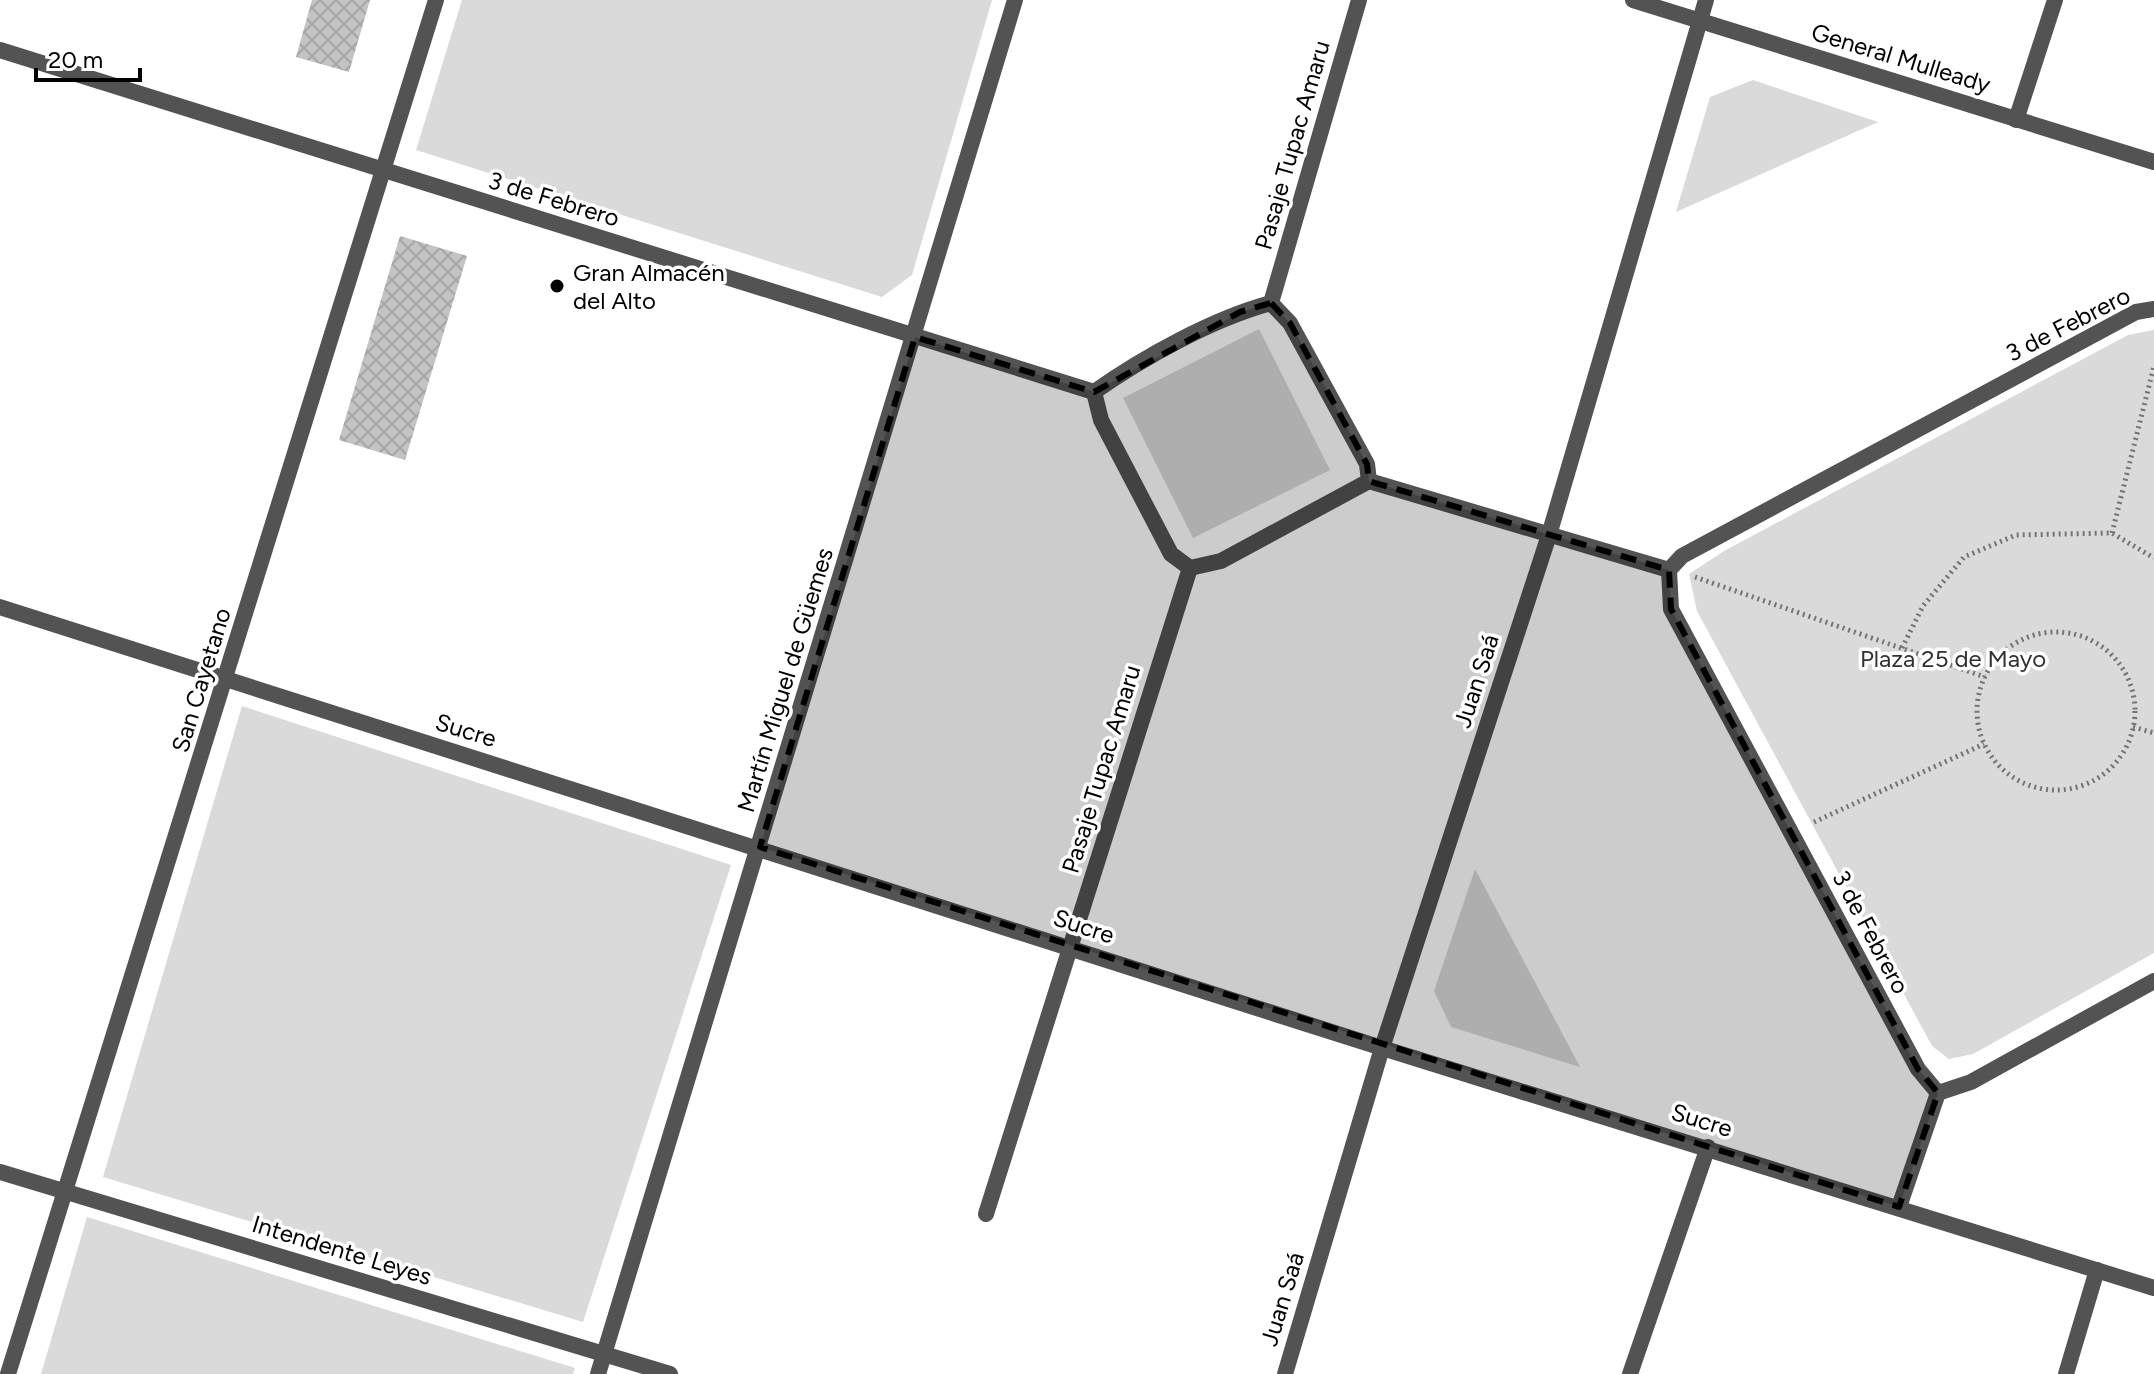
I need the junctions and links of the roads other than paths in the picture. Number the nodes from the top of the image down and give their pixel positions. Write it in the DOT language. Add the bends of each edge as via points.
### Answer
graph roads {
  1 [pos="436,0"];
  2 [pos="1015,0"];
  3 [pos="1359,0"];
  4 [pos="1633,0"];
  5 [pos="1706,0"];
  6 [pos="2055,0"];
  7 [pos="1700,21"];
  8 [pos="0,50"];
  9 [pos="2016,120"];
  10 [pos="2154,162"];
  11 [pos="384,171"];
  12 [pos="1271,303"];
  13 [pos="2154,309"];
  14 [pos="915,337"];
  15 [pos="1094,392"];
  16 [pos="1369,481"];
  17 [pos="1549,535"];
  18 [pos="1190,568"];
  19 [pos="1669,570"];
  20 [pos="0,607"];
  21 [pos="226,680"];
  22 [pos="760,847"];
  23 [pos="1071,947"];
  24 [pos="2154,981"];
  25 [pos="1382,1048"];
  26 [pos="1938,1093"];
  27 [pos="1708,1147"];
  28 [pos="0,1172"];
  29 [pos="64,1191"];
  30 [pos="1899,1207"];
  31 [pos="986,1214"];
  32 [pos="2097,1270"];
  33 [pos="2154,1288"];
  34 [pos="605,1353"];
  35 [pos="8,1374"];
  36 [pos="598,1374"];
  37 [pos="670,1374"];
  38 [pos="1285,1374"];
  39 [pos="1630,1374"];
  40 [pos="2066,1374"];
  1 -- 11 [label="street, San Cayetano"];
  2 -- 14 [label="street, Martín Miguel de Güemes"];
  3 -- 12 [label="street, Pasaje Tupac Amaru"];
  4 -- 7 [label="street, General Mulleady"];
  5 -- 7 [label="street, Juan Saá"];
  6 -- 9 [label="street"];
  7 -- 9 [label="street, General Mulleady"];
  7 -- 17 [label="street, Juan Saá"];
  8 -- 11 [label="street, 3 de Febrero"];
  9 -- 10 [label="street, General Mulleady"];
  11 -- 14 [label="street, 3 de Febrero"];
  11 -- 21 [label="street, San Cayetano"];
  12 -- 15 [label="street" via="1240,312"];
  12 -- 16 [label="street" via="1290,323 1367,464"];
  13 -- 19 [label="street, 3 de Febrero" via="2136,312 1682,556"];
  14 -- 15 [label="street, 3 de Febrero"];
  14 -- 22 [label="street, Martín Miguel de Güemes"];
  15 -- 18 [label="street" via="1101,420 1171,554"];
  16 -- 17 [label="street"];
  16 -- 18 [label="street" via="1221,561"];
  17 -- 19 [label="street"];
  17 -- 25 [label="street, Juan Saá"];
  18 -- 23 [label="street, Pasaje Tupac Amaru"];
  19 -- 26 [label="street, 3 de Febrero" via="1671,609 1918,1069"];
  20 -- 21 [label="street, Sucre"];
  21 -- 22 [label="street, Sucre"];
  21 -- 29 [label="street, San Cayetano"];
  22 -- 23 [label="street, Sucre"];
  22 -- 34 [label="street, Martín Miguel de Güemes"];
  23 -- 25 [label="street, Sucre"];
  23 -- 31 [label="street, Pasaje Tupac Amaru"];
  24 -- 26 [label="street" via="1971,1082"];
  25 -- 27 [label="street, Sucre"];
  25 -- 38 [label="street, Juan Saá"];
  26 -- 30 [label="street"];
  27 -- 30 [label="street, Sucre"];
  27 -- 39 [label="street"];
  28 -- 29 [label="street, Intendente Leyes"];
  29 -- 34 [label="street, Intendente Leyes"];
  29 -- 35 [label="street, San Cayetano"];
  30 -- 32 [label="street, Sucre"];
  32 -- 33 [label="street, Sucre"];
  32 -- 40 [label="street"];
  34 -- 36 [label="street, Martín Miguel de Güemes"];
  34 -- 37 [label="street, Intendente Leyes"];
}
